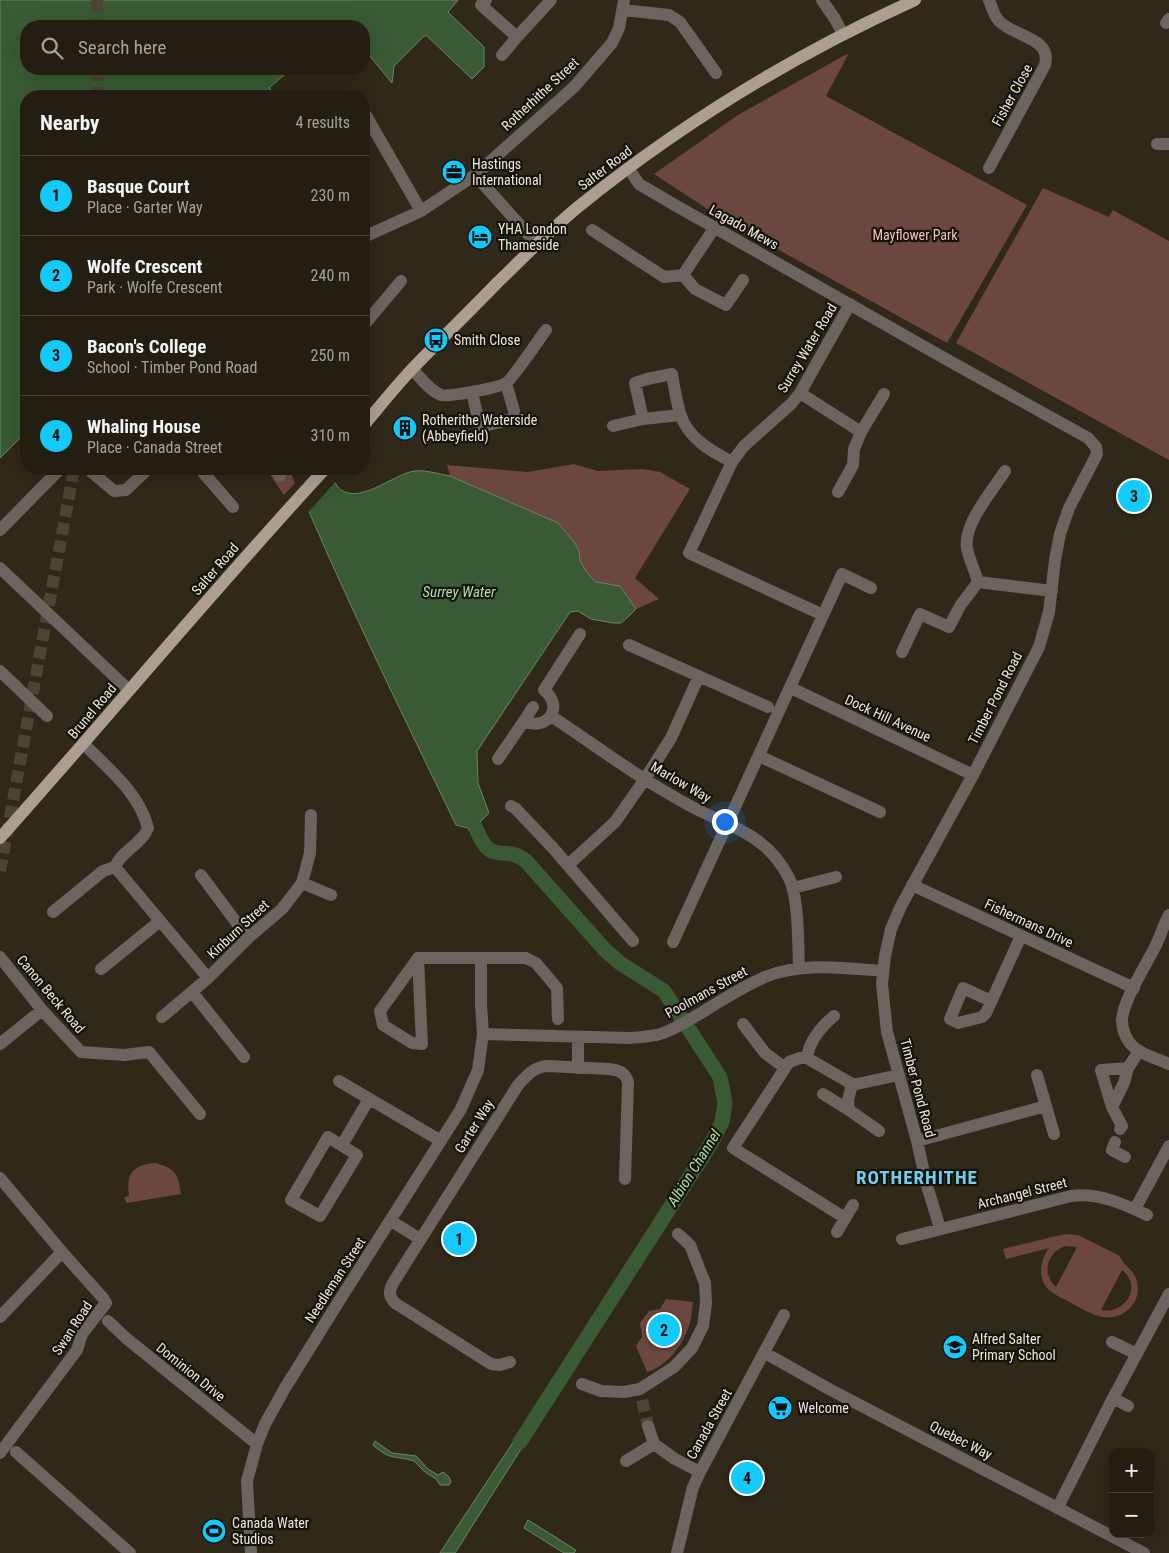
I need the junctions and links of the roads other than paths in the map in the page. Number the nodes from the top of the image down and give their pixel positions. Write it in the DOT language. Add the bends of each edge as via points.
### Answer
graph roads {
  1 [pos="486,0"];
  2 [pos="550,0"];
  3 [pos="822,0"];
  4 [pos="914,0"];
  5 [pos="989,0"];
  6 [pos="624,5"];
  7 [pos="843,34"];
  8 [pos="517,38"];
  9 [pos="502,55"];
  10 [pos="716,73"];
  11 [pos="370,122"];
  12 [pos="988,168"];
  13 [pos="628,169"];
  14 [pos="475,174"];
  15 [pos="422,211"];
  16 [pos="715,227"];
  17 [pos="592,230"];
  18 [pos="370,234"];
  19 [pos="537,244"];
  20 [pos="684,274"];
  21 [pos="743,280"];
  22 [pos="401,281"];
  23 [pos="850,304"];
  24 [pos="370,318"];
  25 [pos="546,330"];
  26 [pos="412,369"];
  27 [pos="506,383"];
  28 [pos="472,392"];
  29 [pos="800,393"];
  30 [pos="884,394"];
  31 [pos="680,415"];
  32 [pos="370,418"];
  33 [pos="643,419"];
  34 [pos="613,426"];
  35 [pos="861,432"];
  36 [pos="732,462"];
  37 [pos="1005,471"];
  38 [pos="54,475"];
  39 [pos="95,475"];
  40 [pos="142,475"];
  41 [pos="205,475"];
  42 [pos="319,475"];
  43 [pos="838,492"];
  44 [pos="234,507"];
  45 [pos="0,530"];
  46 [pos="0,568"];
  47 [pos="978,582"];
  48 [pos="871,588"];
  49 [pos="1052,591"];
  50 [pos="823,615"];
  51 [pos="580,634"];
  52 [pos="630,645"];
  53 [pos="902,652"];
  54 [pos="0,671"];
  55 [pos="699,676"];
  56 [pos="791,688"];
  57 [pos="129,690"];
  58 [pos="544,690"];
  59 [pos="768,707"];
  60 [pos="47,716"];
  61 [pos="551,716"];
  62 [pos="524,721"];
  63 [pos="84,744"];
  64 [pos="759,756"];
  65 [pos="498,759"];
  66 [pos="973,774"];
  67 [pos="645,779"];
  68 [pos="510,806"];
  69 [pos="880,812"];
  70 [pos="310,815"];
  71 [pos="728,824"];
  72 [pos="0,838"];
  73 [pos="568,865"];
  74 [pos="115,867"];
  75 [pos="201,875"];
  76 [pos="836,877"];
  77 [pos="302,883"];
  78 [pos="912,885"];
  79 [pos="793,888"];
  80 [pos="331,895"];
  81 [pos="53,912"];
  82 [pos="1169,915"];
  83 [pos="160,921"];
  84 [pos="1021,936"];
  85 [pos="248,938"];
  86 [pos="633,941"];
  87 [pos="673,942"];
  88 [pos="0,957"];
  89 [pos="418,958"];
  90 [pos="481,958"];
  91 [pos="799,968"];
  92 [pos="101,969"];
  93 [pos="883,971"];
  94 [pos="208,978"];
  95 [pos="1134,988"];
  96 [pos="192,992"];
  97 [pos="992,1001"];
  98 [pos="42,1010"];
  99 [pos="834,1016"];
  100 [pos="162,1018"];
  101 [pos="558,1019"];
  102 [pos="743,1024"];
  103 [pos="483,1034"];
  104 [pos="578,1037"];
  105 [pos="0,1044"];
  106 [pos="1139,1051"];
  107 [pos="244,1057"];
  108 [pos="807,1058"];
  109 [pos="1169,1064"];
  110 [pos="578,1068"];
  111 [pos="784,1068"];
  112 [pos="1128,1068"];
  113 [pos="899,1075"];
  114 [pos="1037,1075"];
  115 [pos="338,1081"];
  116 [pos="852,1084"];
  117 [pos="823,1094"];
  118 [pos="369,1099"];
  119 [pos="1046,1106"];
  120 [pos="1112,1107"];
  121 [pos="849,1110"];
  122 [pos="200,1114"];
  123 [pos="1120,1129"];
  124 [pos="879,1131"];
  125 [pos="1054,1134"];
  126 [pos="441,1141"];
  127 [pos="917,1141"];
  128 [pos="1115,1142"];
  129 [pos="342,1145"];
  130 [pos="1169,1146"];
  131 [pos="1126,1156"];
  132 [pos="0,1178"];
  133 [pos="625,1179"];
  134 [pos="853,1205"];
  135 [pos="845,1218"];
  136 [pos="390,1221"];
  137 [pos="940,1228"];
  138 [pos="837,1232"];
  139 [pos="678,1234"];
  140 [pos="420,1239"];
  141 [pos="902,1239"];
  142 [pos="62,1252"];
  143 [pos="1169,1294"];
  144 [pos="1,1314"];
  145 [pos="784,1316"];
  146 [pos="108,1321"];
  147 [pos="1112,1342"];
  148 [pos="765,1353"];
  149 [pos="1136,1354"];
  150 [pos="510,1362"];
  151 [pos="582,1384"];
  152 [pos="1113,1398"];
  153 [pos="1128,1406"];
  154 [pos="648,1426"];
  155 [pos="257,1444"];
  156 [pos="654,1444"];
  157 [pos="16,1452"];
  158 [pos="0,1453"];
  159 [pos="626,1461"];
  160 [pos="700,1472"];
  161 [pos="1058,1507"];
  162 [pos="130,1553"];
  163 [pos="251,1553"];
  164 [pos="678,1553"];
  165 [pos="1144,1553"];
  1 -- 8 [label="street" via="480,6"];
  2 -- 8 [label="street"];
  3 -- 7 [label="street"];
  4 -- 7 [label="main road, Salter Road"];
  5 -- 12 [label="street, Fisher Close" via="997,20 1041,46 1047,58"];
  6 -- 10 [label="street" via="669,15 680,22"];
  6 -- 14 [label="street, Rotherhithe Street" via="612,43 574,86"];
  7 -- 13 [label="main road, Salter Road" via="713,109"];
  8 -- 9 [label="street"];
  11 -- 15 [label="street"];
  13 -- 16 [label="street, Lagado Mews" via="639,184"];
  13 -- 19 [label="main road, Salter Road"];
  14 -- 15 [label="street, Rotherhithe Street"];
  14 -- 19 [label="street"];
  15 -- 18 [label="street, Rotherhithe Street"];
  16 -- 20 [label="street"];
  16 -- 23 [label="street, Lagado Mews"];
  17 -- 20 [label="street" via="664,277"];
  19 -- 26 [label="main road, Salter Road"];
  20 -- 21 [label="street" via="695,290 726,305"];
  22 -- 24 [label="street"];
  23 -- 29 [label="street, Surrey Water Road"];
  23 -- 49 [label="street, Timber Pond Road" via="1093,442 1097,454 1069,508 1060,534"];
  25 -- 27 [label="street"];
  26 -- 28 [label="street" via="443,396"];
  26 -- 32 [label="main road, Salter Road"];
  27 -- 28 [label="street"];
  27 -- 28 [label="street" via="516,418 480,427"];
  29 -- 35 [label="street"];
  29 -- 36 [label="street, Surrey Water Road" via="744,446"];
  30 -- 35 [label="street"];
  31 -- 33 [label="street"];
  31 -- 33 [label="street" via="672,374 635,383"];
  31 -- 36 [label="street" via="698,441"];
  33 -- 34 [label="street"];
  35 -- 43 [label="street" via="854,449 853,465"];
  36 -- 50 [label="street, Surrey Water Road" via="689,553"];
  37 -- 47 [label="street" via="972,520 967,538"];
  38 -- 45 [label="street"];
  39 -- 40 [label="street" via="114,491 126,490"];
  41 -- 44 [label="street"];
  42 -- 57 [label="main road, Salter Road"];
  46 -- 57 [label="street, Brunel Road"];
  47 -- 49 [label="street"];
  47 -- 53 [label="street" via="949,627 920,614"];
  48 -- 50 [label="street" via="842,574"];
  49 -- 66 [label="street, Timber Pond Road" via="1039,647"];
  50 -- 56 [label="street"];
  51 -- 58 [label="street"];
  52 -- 55 [label="street"];
  54 -- 60 [label="street"];
  55 -- 59 [label="street"];
  55 -- 67 [label="street" via="671,738"];
  56 -- 64 [label="street"];
  56 -- 66 [label="street, Dock Hill Avenue"];
  57 -- 63 [label="main road, Brunel Road"];
  58 -- 61 [label="street" via="554,705"];
  58 -- 62 [label="street"];
  61 -- 62 [label="street" via="542,723"];
  61 -- 67 [label="street, Marlow Way"];
  62 -- 65 [label="street"];
  63 -- 72 [label="main road, Brunel Road"];
  63 -- 74 [label="street" via="124,784 148,828"];
  64 -- 69 [label="street"];
  64 -- 71 [label="street"];
  66 -- 78 [label="street, Timber Pond Road"];
  67 -- 71 [label="street, Marlow Way"];
  67 -- 73 [label="street" via="615,822"];
  68 -- 73 [label="street"];
  70 -- 77 [label="street" via="310,853"];
  71 -- 79 [label="street, Marlow Way" via="754,837 767,848 781,864"];
  71 -- 87 [label="street"];
  73 -- 86 [label="street"];
  74 -- 81 [label="street" via="103,870"];
  74 -- 83 [label="street, Kinburn Street"];
  75 -- 85 [label="street"];
  76 -- 79 [label="street"];
  77 -- 80 [label="street"];
  77 -- 85 [label="street, Kinburn Street" via="282,909"];
  78 -- 84 [label="street, Fishermans Drive"];
  78 -- 93 [label="street, Timber Pond Road" via="891,929"];
  79 -- 91 [label="street, Marlow Way"];
  82 -- 95 [label="street"];
  83 -- 92 [label="street"];
  83 -- 94 [label="street, Kinburn Street"];
  84 -- 95 [label="street, Fishermans Drive"];
  84 -- 97 [label="street"];
  85 -- 94 [label="street, Kinburn Street"];
  88 -- 98 [label="street, Canon Beck Road"];
  89 -- 89 [label="street" via="380,1011 383,1026 412,1043 422,1044"];
  89 -- 90 [label="street"];
  90 -- 101 [label="street" via="526,958 536,963 557,988"];
  90 -- 103 [label="street, Needleman Street"];
  91 -- 93 [label="street, Poolmans Street"];
  91 -- 104 [label="street, Poolmans Street" via="766,977 740,989 664,1033 630,1038"];
  93 -- 113 [label="street, Timber Pond Road" via="887,1032"];
  94 -- 96 [label="street"];
  95 -- 106 [label="street" via="1122,1021 1128,1041"];
  96 -- 100 [label="street"];
  96 -- 107 [label="street"];
  98 -- 105 [label="street"];
  98 -- 122 [label="street, Canon Beck Road" via="81,1052 124,1055 148,1052"];
  99 -- 108 [label="street" via="822,1026 808,1049"];
  102 -- 111 [label="street" via="765,1053"];
  103 -- 104 [label="street, Poolmans Street"];
  103 -- 126 [label="street, Needleman Street" via="478,1070 461,1109"];
  104 -- 110 [label="street"];
  106 -- 109 [label="street"];
  106 -- 112 [label="street"];
  108 -- 111 [label="street" via="789,1062"];
  108 -- 116 [label="street"];
  110 -- 133 [label="street, Garter Way" via="618,1070 627,1078"];
  110 -- 140 [label="street, Garter Way" via="541,1067 529,1073 518,1085"];
  111 -- 135 [label="street" via="733,1148"];
  112 -- 120 [label="street"];
  112 -- 120 [label="street" via="1101,1070"];
  113 -- 116 [label="street"];
  113 -- 127 [label="street, Timber Pond Road"];
  114 -- 119 [label="street"];
  115 -- 118 [label="street"];
  116 -- 121 [label="street"];
  117 -- 121 [label="street"];
  118 -- 126 [label="street"];
  118 -- 129 [label="street"];
  119 -- 125 [label="street"];
  119 -- 127 [label="street"];
  120 -- 123 [label="street" via="1122,1126"];
  121 -- 124 [label="street"];
  126 -- 136 [label="street, Needleman Street"];
  127 -- 137 [label="street, Timber Pond Road"];
  128 -- 131 [label="street" via="1112,1150"];
  129 -- 129 [label="street" via="357,1154 320,1216 291,1200 328,1137"];
  130 -- 137 [label="street, Archangel Street" via="1141,1212 1080,1194"];
  132 -- 142 [label="street, Swan Road"];
  134 -- 135 [label="street"];
  135 -- 138 [label="street"];
  136 -- 140 [label="street"];
  136 -- 155 [label="street, Needleman Street" via="285,1388"];
  137 -- 141 [label="street, Archangel Street"];
  139 -- 151 [label="street" via="690,1245 705,1283 703,1326 692,1348 641,1394 601,1391"];
  140 -- 150 [label="street, Garter Way" via="393,1283 389,1293 391,1299 491,1364"];
  142 -- 144 [label="street"];
  142 -- 158 [label="street, Swan Road" via="106,1303 82,1334 77,1350"];
  143 -- 149 [label="street"];
  145 -- 148 [label="street, Canada Street"];
  146 -- 155 [label="street, Dominion Drive"];
  147 -- 149 [label="street"];
  148 -- 160 [label="street, Canada Street"];
  148 -- 161 [label="street, Quebec Way"];
  149 -- 152 [label="street"];
  152 -- 153 [label="street"];
  152 -- 161 [label="street"];
  154 -- 156 [label="street"];
  155 -- 163 [label="street, Needleman Street" via="247,1480"];
  156 -- 159 [label="street"];
  156 -- 160 [label="street"];
  157 -- 162 [label="street"];
  160 -- 164 [label="street, Canada Street" via="693,1487"];
  161 -- 165 [label="street, Quebec Way"];
}
